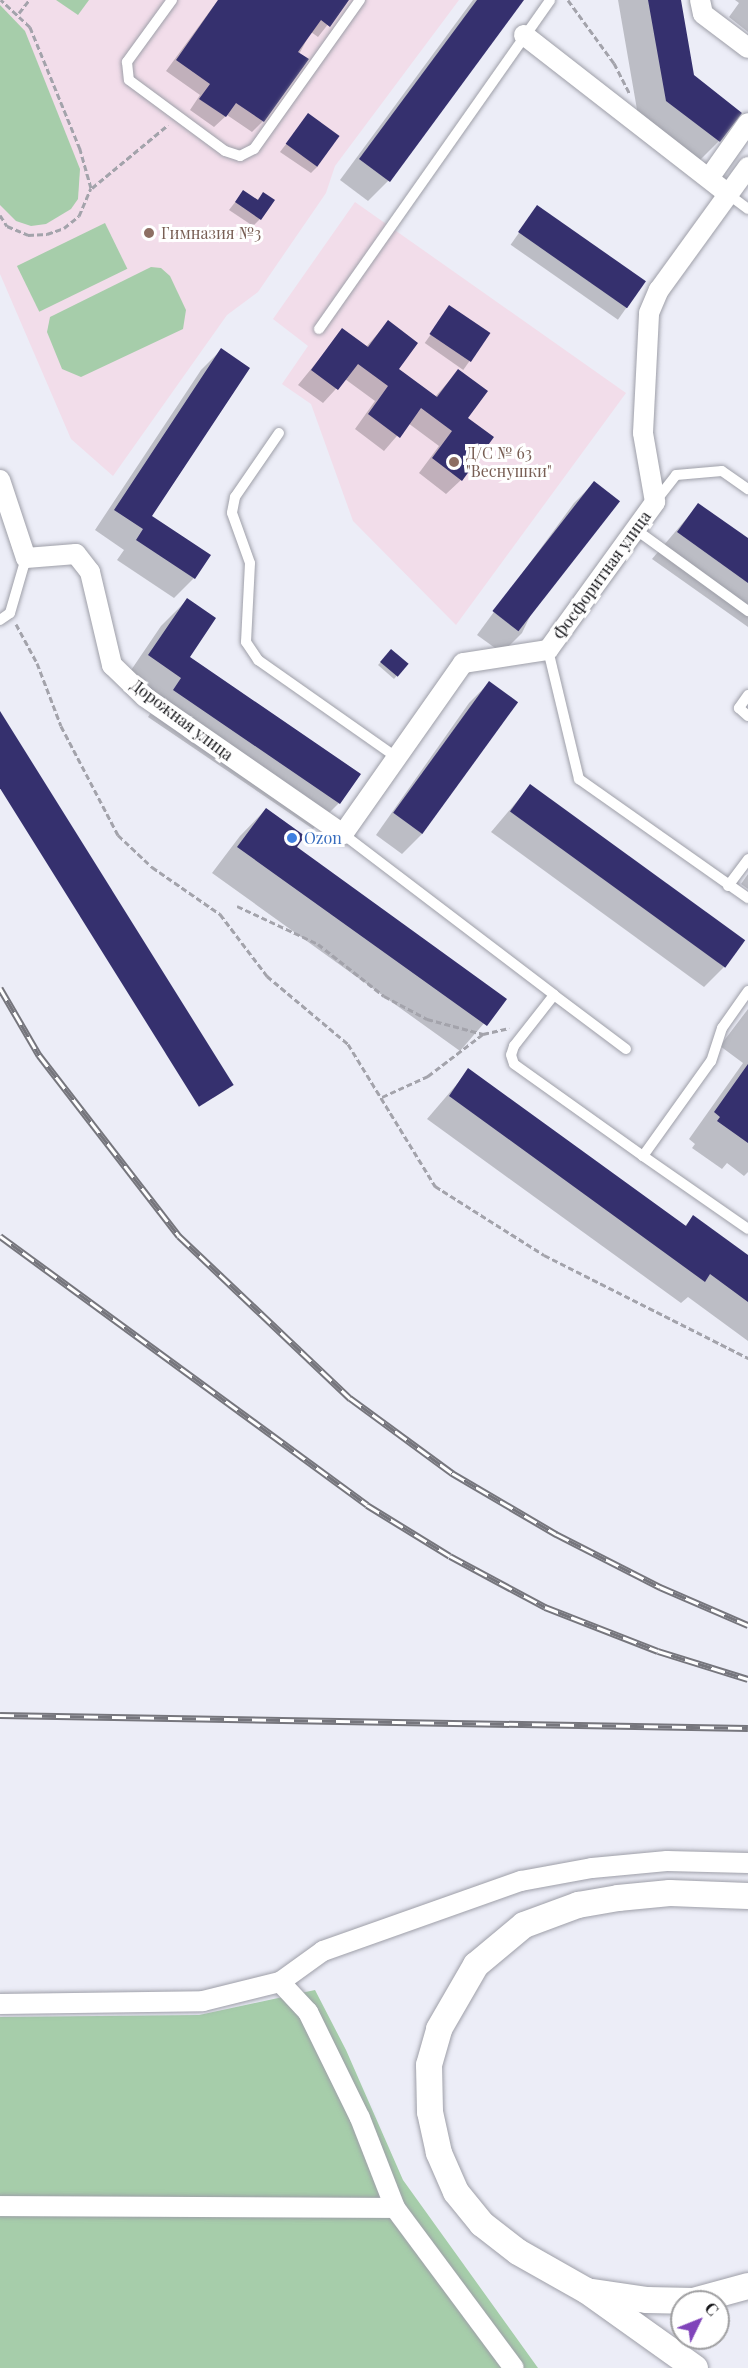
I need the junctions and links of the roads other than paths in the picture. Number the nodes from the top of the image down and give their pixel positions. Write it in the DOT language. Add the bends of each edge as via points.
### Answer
graph roads {
  1 [pos="172,0"];
  2 [pos="360,0"];
  3 [pos="550,0"];
  4 [pos="700,0"];
  5 [pos="524,34"];
  6 [pos="748,48"];
  7 [pos="748,123"];
  8 [pos="748,167"];
  9 [pos="709,178"];
  10 [pos="728,194"];
  11 [pos="748,209"];
  12 [pos="320,329"];
  13 [pos="279,433"];
  14 [pos="0,480"];
  15 [pos="748,489"];
  16 [pos="655,502"];
  17 [pos="635,529"];
  18 [pos="26,558"];
  19 [pos="748,611"];
  20 [pos="0,620"];
  21 [pos="548,650"];
  22 [pos="748,695"];
  23 [pos="748,716"];
  24 [pos="399,759"];
  25 [pos="343,834"];
  26 [pos="748,859"];
  27 [pos="728,886"];
  28 [pos="748,898"];
  29 [pos="748,991"];
  30 [pos="554,995"];
  31 [pos="626,1049"];
  32 [pos="643,1156"];
  33 [pos="748,1229"];
  34 [pos="748,1863"];
  35 [pos="748,1896"];
  36 [pos="280,1982"];
  37 [pos="0,2004"];
  38 [pos="0,2206"];
  39 [pos="395,2208"];
  40 [pos="748,2286"];
  41 [pos="587,2291"];
  42 [pos="514,2368"];
  43 [pos="695,2368"];
  1 -- 2 [label="lane" via="127,62 129,80 225,151 240,156 254,149"];
  3 -- 5 [label="lane"];
  4 -- 6 [label="street" via="703,14"];
  5 -- 9 [label="street"];
  5 -- 12 [label="lane"];
  7 -- 9 [label="street"];
  8 -- 10 [label="street, Фосфоритная улица"];
  9 -- 10 [label="street"];
  10 -- 11 [label="lane"];
  10 -- 16 [label="street, Фосфоритная улица" via="659,290 649,313 643,433"];
  13 -- 24 [label="lane" via="236,497 232,513 250,562 246,642 258,660"];
  14 -- 18 [label="street"];
  15 -- 16 [label="lane" via="722,471 676,475"];
  16 -- 17 [label="street, Фосфоритная улица"];
  17 -- 19 [label="lane"];
  17 -- 21 [label="street, Фосфоритная улица"];
  18 -- 20 [label="lane" via="10,613"];
  18 -- 25 [label="street, Дорожная улица" via="76,554 90,572 112,665 145,697"];
  21 -- 24 [label="street, Фосфоритная улица" via="463,663"];
  21 -- 27 [label="lane" via="579,779"];
  22 -- 23 [label="lane" via="739,708"];
  24 -- 25 [label="street, Фосфоритная улица"];
  25 -- 30 [label="lane"];
  26 -- 27 [label="lane"];
  27 -- 28 [label="lane"];
  29 -- 32 [label="lane" via="722,1028 711,1061"];
  30 -- 31 [label="lane"];
  30 -- 32 [label="lane" via="514,1046 514,1064"];
  32 -- 33 [label="lane"];
  34 -- 36 [label="street" via="667,1861 592,1868 521,1881 323,1951"];
  35 -- 41 [label="street" via="670,1893 618,1898 578,1905 524,1925 476,1965 440,2029 429,2065 430,2112 438,2153 456,2192 482,2224 518,2252"];
  36 -- 37 [label="street" via="203,2001"];
  36 -- 39 [label="street" via="308,2012 360,2118"];
  38 -- 39 [label="street"];
  39 -- 42 [label="street"];
  40 -- 41 [label="street" via="693,2301 647,2300"];
  41 -- 43 [label="street"];
}
